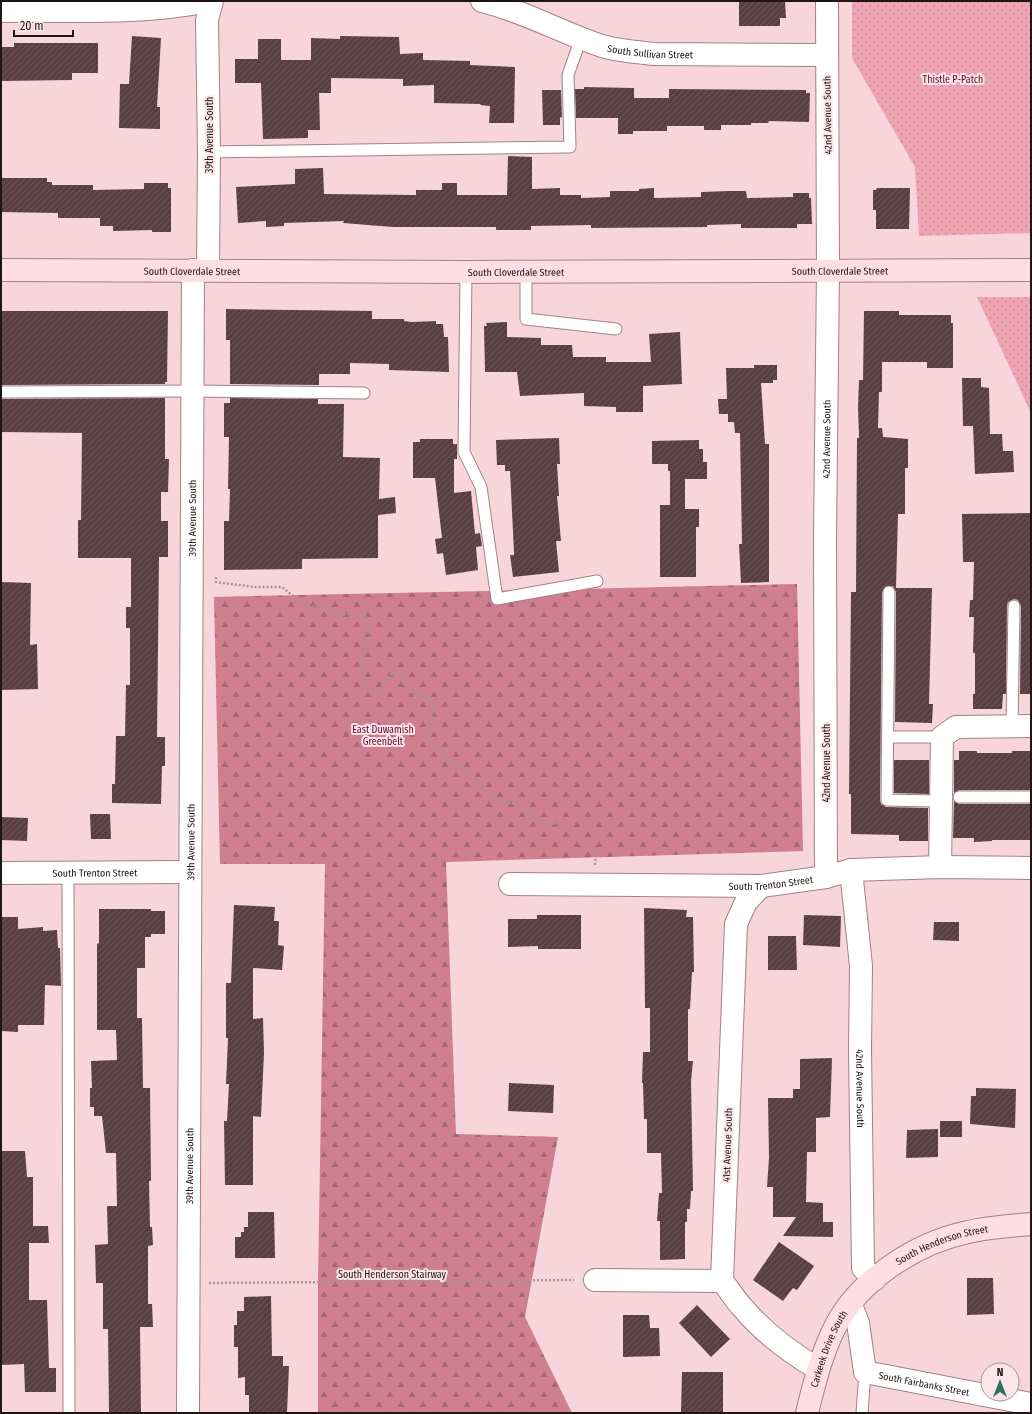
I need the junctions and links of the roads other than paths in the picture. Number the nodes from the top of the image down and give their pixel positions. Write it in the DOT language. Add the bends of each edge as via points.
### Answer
graph roads {
  1 [pos="208,1"];
  2 [pos="212,1"];
  3 [pos="482,1"];
  4 [pos="827,1"];
  5 [pos="1,11"];
  6 [pos="581,38"];
  7 [pos="826,54"];
  8 [pos="209,152"];
  9 [pos="1,270"];
  10 [pos="201,270"];
  11 [pos="1031,270"];
  12 [pos="828,271"];
  13 [pos="466,272"];
  14 [pos="526,272"];
  15 [pos="616,328"];
  16 [pos="193,391"];
  17 [pos="1,392"];
  18 [pos="364,393"];
  19 [pos="597,581"];
  20 [pos="889,592"];
  21 [pos="1014,606"];
  22 [pos="1021,726"];
  23 [pos="888,737"];
  24 [pos="942,737"];
  25 [pos="960,797"];
  26 [pos="1031,797"];
  27 [pos="932,801"];
  28 [pos="940,867"];
  29 [pos="1031,868"];
  30 [pos="851,870"];
  31 [pos="189,872"];
  32 [pos="1,873"];
  33 [pos="68,873"];
  34 [pos="826,877"];
  35 [pos="510,884"];
  36 [pos="761,886"];
  37 [pos="1031,1224"];
  38 [pos="595,1280"];
  39 [pos="722,1280"];
  40 [pos="863,1292"];
  41 [pos="818,1369"];
  42 [pos="865,1372"];
  43 [pos="1031,1404"];
  44 [pos="69,1413"];
  45 [pos="188,1413"];
  46 [pos="807,1413"];
  47 [pos="862,1413"];
  1 -- 5 [label="street" via="143,10"];
  2 -- 8 [label="street, 39th Avenue South" via="207,20"];
  3 -- 6 [label="street, South Sullivan Street" via="531,17"];
  4 -- 7 [label="street, 42nd Avenue South"];
  6 -- 7 [label="street, South Sullivan Street" via="604,47 654,54"];
  6 -- 8 [label="lane" via="568,75 570,146"];
  7 -- 12 [label="street, 42nd Avenue South"];
  8 -- 10 [label="street, 39th Avenue South"];
  9 -- 10 [label="street, South Cloverdale Street"];
  10 -- 13 [label="street, South Cloverdale Street"];
  10 -- 16 [label="street, 39th Avenue South"];
  11 -- 12 [label="street, South Cloverdale Street"];
  12 -- 14 [label="street, South Cloverdale Street"];
  12 -- 34 [label="street, 42nd Avenue South" via="825,537"];
  13 -- 14 [label="street, South Cloverdale Street"];
  13 -- 19 [label="lane" via="464,452 481,487 497,599"];
  14 -- 15 [label="lane" via="526,319"];
  16 -- 17 [label="lane"];
  16 -- 18 [label="lane"];
  16 -- 31 [label="street, 39th Avenue South"];
  20 -- 23 [label="lane"];
  21 -- 22 [label="lane"];
  22 -- 24 [label="street" via="956,727"];
  23 -- 24 [label="lane"];
  23 -- 27 [label="lane" via="887,800"];
  24 -- 28 [label="street"];
  25 -- 26 [label="lane"];
  28 -- 29 [label="street, South Trenton Street"];
  28 -- 30 [label="street, South Trenton Street"];
  30 -- 34 [label="street, South Trenton Street"];
  30 -- 40 [label="street, 42nd Avenue South" via="861,966"];
  31 -- 33 [label="street, South Trenton Street"];
  31 -- 45 [label="street, 39th Avenue South"];
  32 -- 33 [label="street, South Trenton Street"];
  33 -- 44 [label="lane"];
  34 -- 36 [label="street, South Trenton Street"];
  35 -- 36 [label="street, South Trenton Street"];
  36 -- 39 [label="street, 41st Avenue South" via="746,902 736,924"];
  37 -- 40 [label="street, South Henderson Street" via="968,1232 924,1246 897,1262"];
  38 -- 39 [label="street"];
  39 -- 41 [label="street" via="742,1308 762,1327 798,1357"];
  40 -- 41 [label="street, Carkeek Drive South" via="835,1328"];
  40 -- 42 [label="street, 42nd Avenue South" via="858,1323"];
  41 -- 46 [label="street, Carkeek Drive South"];
  42 -- 43 [label="street, South Fairbanks Street"];
  42 -- 47 [label="lane, 42nd Avenue South"];
}
